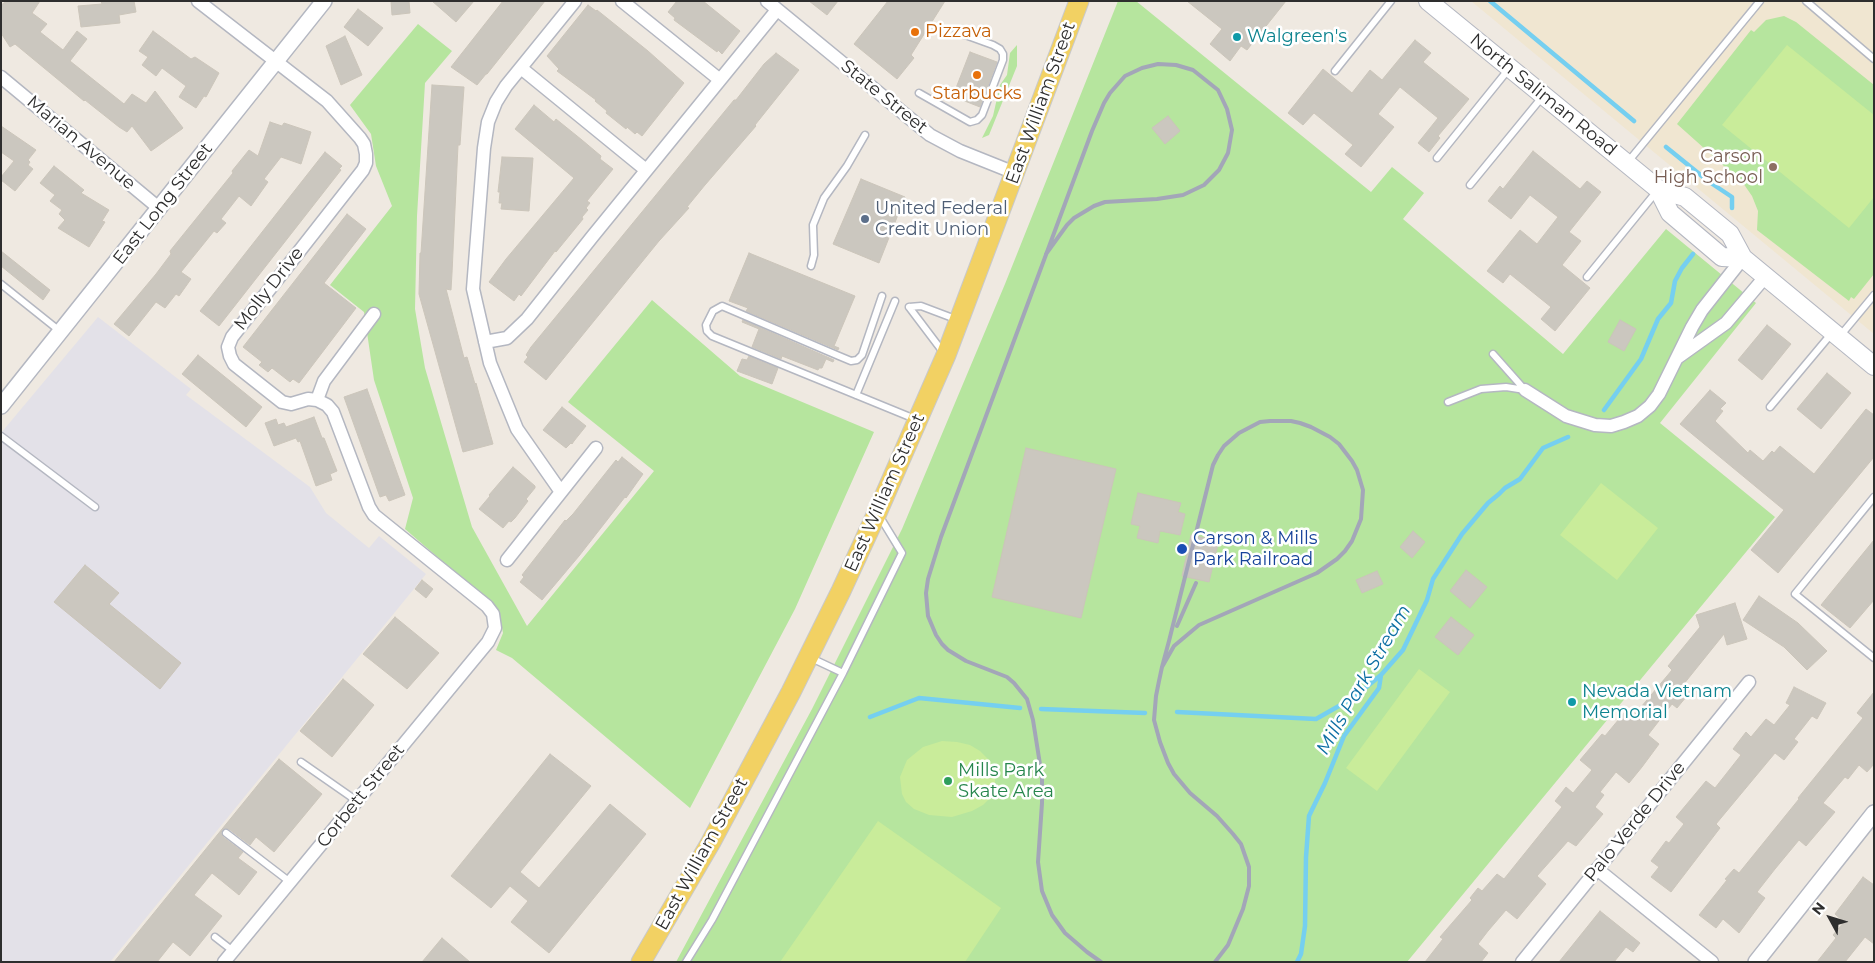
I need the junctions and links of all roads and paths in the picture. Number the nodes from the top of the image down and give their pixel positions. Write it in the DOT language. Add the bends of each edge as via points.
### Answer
graph roads {
  1 [pos="198,1"];
  2 [pos="324,1"];
  3 [pos="576,1"];
  4 [pos="622,1"];
  5 [pos="766,1"];
  6 [pos="1079,1"];
  7 [pos="1391,1"];
  8 [pos="1428,1"];
  9 [pos="1760,1"];
  10 [pos="1806,1"];
  11 [pos="777,10"];
  12 [pos="957,32"];
  13 [pos="1874,58"];
  14 [pos="276,62"];
  15 [pos="521,68"];
  16 [pos="1510,68"];
  17 [pos="1335,70"];
  18 [pos="1,77"];
  19 [pos="720,80"];
  20 [pos="919,93"];
  21 [pos="1543,96"];
  22 [pos="865,135"];
  23 [pos="1437,158"];
  24 [pos="1626,164"];
  25 [pos="646,170"];
  26 [pos="1015,173"];
  27 [pos="1470,186"];
  28 [pos="1658,189"];
  29 [pos="160,209"];
  30 [pos="1743,258"];
  31 [pos="811,266"];
  32 [pos="1765,276"];
  33 [pos="1587,277"];
  34 [pos="1,284"];
  35 [pos="1874,295"];
  36 [pos="882,296"];
  37 [pos="895,301"];
  38 [pos="374,314"];
  39 [pos="960,320"];
  40 [pos="62,332"];
  41 [pos="1836,335"];
  42 [pos="485,342"];
  43 [pos="1493,354"];
  44 [pos="946,356"];
  45 [pos="1675,360"];
  46 [pos="1874,366"];
  47 [pos="1525,390"];
  48 [pos="856,395"];
  49 [pos="317,400"];
  50 [pos="1448,402"];
  51 [pos="1,406"];
  52 [pos="1770,406"];
  53 [pos="918,421"];
  54 [pos="1,436"];
  55 [pos="596,448"];
  56 [pos="561,492"];
  57 [pos="1874,497"];
  58 [pos="95,507"];
  59 [pos="877,512"];
  60 [pos="507,560"];
  61 [pos="808,657"];
  62 [pos="1874,658"];
  63 [pos="843,673"];
  64 [pos="1749,682"];
  65 [pos="301,762"];
  66 [pos="357,801"];
  67 [pos="1874,813"];
  68 [pos="226,833"];
  69 [pos="1597,869"];
  70 [pos="290,882"];
  71 [pos="215,937"];
  72 [pos="233,951"];
  73 [pos="224,962"];
  74 [pos="641,962"];
  75 [pos="686,962"];
  76 [pos="1522,962"];
  77 [pos="1712,962"];
  78 [pos="1756,962"];
  1 -- 14 [label="street, Molly Drive"];
  2 -- 14 [label="street, East Long Street"];
  3 -- 15 [label="street"];
  4 -- 19 [label="street"];
  5 -- 11 [label="street, State Street"];
  6 -- 26 [label="main road, East William Street"];
  7 -- 17 [label="lane"];
  8 -- 16 [label="main road, North Saliman Road"];
  9 -- 24 [label="lane"];
  10 -- 13 [label="lane"];
  11 -- 19 [label="street"];
  11 -- 26 [label="street, State Street" via="930,134 960,151"];
  12 -- 20 [label="lane" via="993,45 1003,54 982,115 970,122"];
  14 -- 29 [label="street, East Long Street"];
  14 -- 49 [label="street, Molly Drive" via="327,101 364,144 366,163 232,336 228,347 234,364 282,402 291,404"];
  15 -- 25 [label="street"];
  15 -- 42 [label="street" via="496,102 488,122 484,148 473,290"];
  16 -- 21 [label="main road, North Saliman Road"];
  16 -- 23 [label="lane"];
  18 -- 29 [label="street, Marian Avenue"];
  19 -- 25 [label="street"];
  21 -- 24 [label="main road, North Saliman Road"];
  21 -- 27 [label="lane"];
  22 -- 31 [label="lane" via="820,207 813,225"];
  24 -- 28 [label="main road, North Saliman Road"];
  25 -- 42 [label="street" via="527,319 507,338"];
  26 -- 39 [label="main road, East William Street"];
  28 -- 30 [label="main road, North Saliman Road" via="1685,197 1730,234"];
  28 -- 33 [label="lane"];
  29 -- 40 [label="street, East Long Street"];
  30 -- 32 [label="main road, North Saliman Road"];
  30 -- 45 [label="street" via="1698,316"];
  32 -- 41 [label="main road, North Saliman Road"];
  32 -- 45 [label="street" via="1726,323"];
  34 -- 40 [label="lane"];
  35 -- 41 [label="lane"];
  36 -- 48 [label="lane" via="862,355 851,361 722,306 712,311 706,325 712,336"];
  37 -- 48 [label="lane"];
  38 -- 49 [label="street" via="324,381"];
  39 -- 44 [label="main road, East William Street"];
  39 -- 44 [label="lane" via="921,306 909,307"];
  40 -- 51 [label="street, East Long Street"];
  41 -- 46 [label="main road, North Saliman Road"];
  41 -- 52 [label="lane"];
  42 -- 56 [label="street" via="490,363 517,429"];
  43 -- 47 [label="lane"];
  44 -- 53 [label="main road, East William Street"];
  45 -- 47 [label="street" via="1665,384 1650,406 1632,419 1611,426 1566,416"];
  47 -- 50 [label="lane" via="1506,387 1481,389"];
  48 -- 53 [label="lane"];
  49 -- 66 [label="street, Corbett Street" via="327,404 333,412 374,515 487,606 493,614 496,628 488,642"];
  53 -- 59 [label="main road, East William Street"];
  54 -- 58 [label="lane"];
  55 -- 56 [label="street"];
  56 -- 60 [label="street"];
  57 -- 62 [label="lane" via="1795,594"];
  59 -- 61 [label="main road, East William Street"];
  59 -- 63 [label="lane" via="902,553"];
  61 -- 63 [label="lane"];
  61 -- 74 [label="main road, East William Street" via="711,842"];
  63 -- 75 [label="lane" via="712,920"];
  64 -- 69 [label="street, Palo Verde Drive"];
  65 -- 66 [label="lane"];
  66 -- 70 [label="street, Corbett Street"];
  67 -- 78 [label="street"];
  68 -- 70 [label="lane"];
  69 -- 76 [label="street, Palo Verde Drive"];
  69 -- 77 [label="street"];
  70 -- 72 [label="street, Corbett Street"];
  71 -- 72 [label="lane"];
  72 -- 73 [label="street, Corbett Street"];
}
